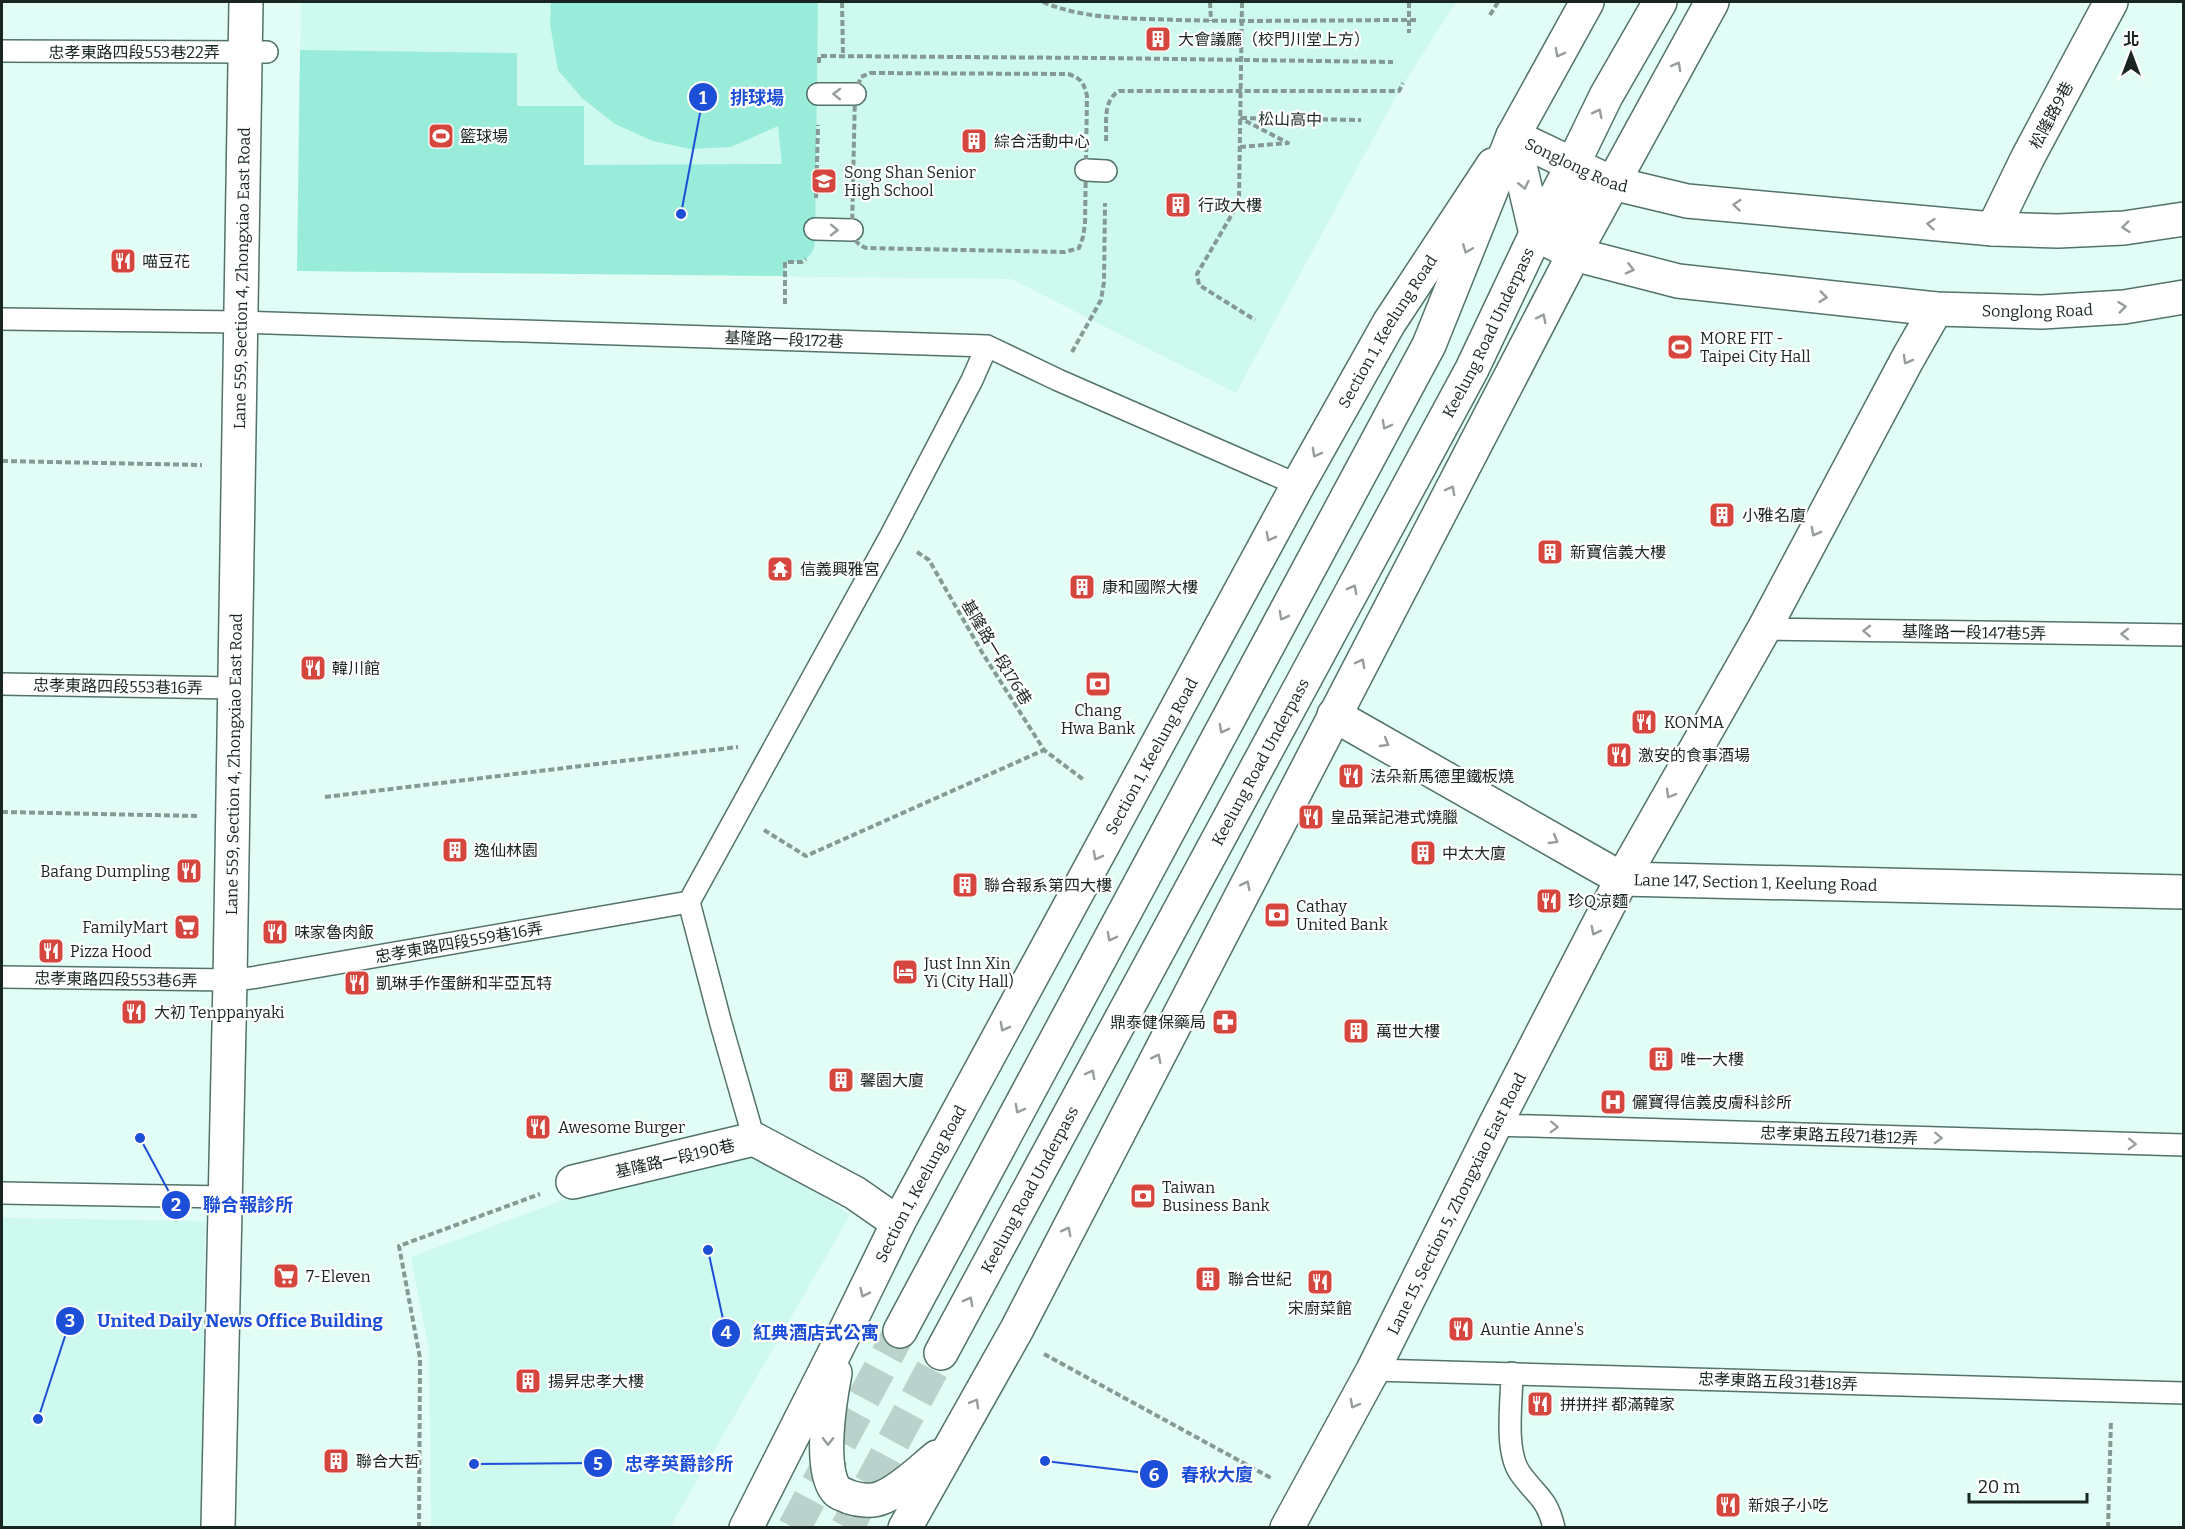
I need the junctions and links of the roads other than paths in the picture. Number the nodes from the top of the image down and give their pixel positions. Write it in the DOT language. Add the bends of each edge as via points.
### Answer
graph roads {
  1 [pos="246,2"];
  2 [pos="1587,2"];
  3 [pos="1660,2"];
  4 [pos="1712,2"];
  5 [pos="2111,2"];
  6 [pos="2,51"];
  7 [pos="256,52"];
  8 [pos="818,94"];
  9 [pos="855,94"];
  10 [pos="1513,136"];
  11 [pos="1572,166"];
  12 [pos="1611,183"];
  13 [pos="2184,219"];
  14 [pos="815,230"];
  15 [pos="852,230"];
  16 [pos="1993,230"];
  17 [pos="1536,234"];
  18 [pos="1574,254"];
  19 [pos="2184,297"];
  20 [pos="1936,309"];
  21 [pos="2,319"];
  22 [pos="240,322"];
  23 [pos="987,346"];
  24 [pos="1298,486"];
  25 [pos="1764,629"];
  26 [pos="2184,635"];
  27 [pos="2,684"];
  28 [pos="234,688"];
  29 [pos="1334,715"];
  30 [pos="1622,879"];
  31 [pos="2184,892"];
  32 [pos="689,902"];
  33 [pos="2,977"];
  34 [pos="230,980"];
  35 [pos="1495,1125"];
  36 [pos="754,1139"];
  37 [pos="2184,1145"];
  38 [pos="573,1182"];
  39 [pos="2,1193"];
  40 [pos="225,1197"];
  41 [pos="898,1223"];
  42 [pos="900,1331"];
  43 [pos="840,1342"];
  44 [pos="941,1353"];
  45 [pos="1373,1370"];
  46 [pos="1512,1373"];
  47 [pos="2184,1393"];
  48 [pos="951,1444"];
  49 [pos="218,1527"];
  50 [pos="746,1527"];
  51 [pos="905,1527"];
  52 [pos="1287,1527"];
  53 [pos="1554,1527"];
  1 -- 7 [label="main road, Lane 559, Section 4, Zhongxiao East Road"];
  2 -- 10 [label="main road, Section 1, Keelung Road, one-way"];
  11 -- 3 [label="main road, Keelung Road Underpass, one-way" via="1606,96"];
  12 -- 4 [label="main road, one-way"];
  5 -- 16 [label="main road, 松隆路9巷"];
  6 -- 7 [label="lane, 忠孝東路四段553巷22弄"];
  7 -- 22 [label="main road, Lane 559, Section 4, Zhongxiao East Road"];
  9 -- 8 [label="lane, one-way"];
  10 -- 11 [label="main road, Songlong Road"];
  10 -- 17 [label="main road, Songlong Road, one-way"];
  10 -- 24 [label="main road, Section 1, Keelung Road, one-way" via="1389,323"];
  10 -- 42 [label="main road, one-way" via="1429,345"];
  11 -- 12 [label="main road, Songlong Road"];
  11 -- 17 [label="main road, Keelung Road Underpass"];
  16 -- 12 [label="main road, Songlong Road, one-way" via="1687,201"];
  12 -- 17 [label="main road"];
  12 -- 18 [label="main road"];
  13 -- 16 [label="main road, Songlong Road, one-way" via="2124,228"];
  14 -- 15 [label="lane, one-way"];
  17 -- 18 [label="main road, Songlong Road"];
  44 -- 17 [label="main road, Keelung Road Underpass, one-way" via="1472,369"];
  18 -- 20 [label="main road, Songlong Road, one-way" via="1678,281"];
  29 -- 18 [label="main road, one-way"];
  20 -- 19 [label="main road, Songlong Road, one-way" via="2042,312 2124,307"];
  20 -- 25 [label="main road, one-way"];
  21 -- 22 [label="lane, 基隆路一段172巷"];
  22 -- 23 [label="lane, 基隆路一段172巷"];
  22 -- 28 [label="main road, Lane 559, Section 4, Zhongxiao East Road"];
  23 -- 24 [label="lane, 基隆路一段172巷"];
  23 -- 32 [label="lane" via="891,536"];
  24 -- 41 [label="main road, Section 1, Keelung Road, one-way"];
  26 -- 25 [label="lane, 基隆路一段147巷5弄, one-way"];
  25 -- 30 [label="main road, one-way"];
  27 -- 28 [label="lane, 忠孝東路四段553巷16弄"];
  28 -- 34 [label="main road, Lane 559, Section 4, Zhongxiao East Road"];
  29 -- 30 [label="main road, Lane 147, Section 1, Keelung Road, one-way"];
  48 -- 29 [label="main road, one-way" via="1017,1329"];
  30 -- 31 [label="main road, Lane 147, Section 1, Keelung Road"];
  30 -- 35 [label="main road, Lane 15, Section 5, Zhongxiao East Road, one-way"];
  32 -- 34 [label="lane, 忠孝東路四段559巷16弄"];
  32 -- 36 [label="lane"];
  33 -- 34 [label="lane, 忠孝東路四段553巷6弄"];
  34 -- 40 [label="main road, Lane 559, Section 4, Zhongxiao East Road"];
  35 -- 37 [label="lane, 忠孝東路五段71巷12弄, one-way"];
  35 -- 45 [label="main road, Lane 15, Section 5, Zhongxiao East Road"];
  36 -- 38 [label="main road, 基隆路一段190巷"];
  36 -- 41 [label="main road, 基隆路一段190巷" via="855,1193"];
  39 -- 40 [label="lane"];
  40 -- 49 [label="main road, Lane 559, Section 4, Zhongxiao East Road"];
  41 -- 43 [label="main road, Section 1, Keelung Road, one-way"];
  43 -- 48 [label="main road, one-way" via="828,1413 827,1461 837,1492 857,1500 880,1499"];
  43 -- 50 [label="main road, Section 1, Keelung Road"];
  45 -- 46 [label="lane, 忠孝東路五段31巷18弄"];
  45 -- 52 [label="main road, Lane 15, Section 5, Zhongxiao East Road, one-way"];
  46 -- 47 [label="lane, 忠孝東路五段31巷18弄"];
  46 -- 53 [label="lane" via="1511,1445 1519,1472 1537,1491"];
  48 -- 51 [label="main road"];
}
